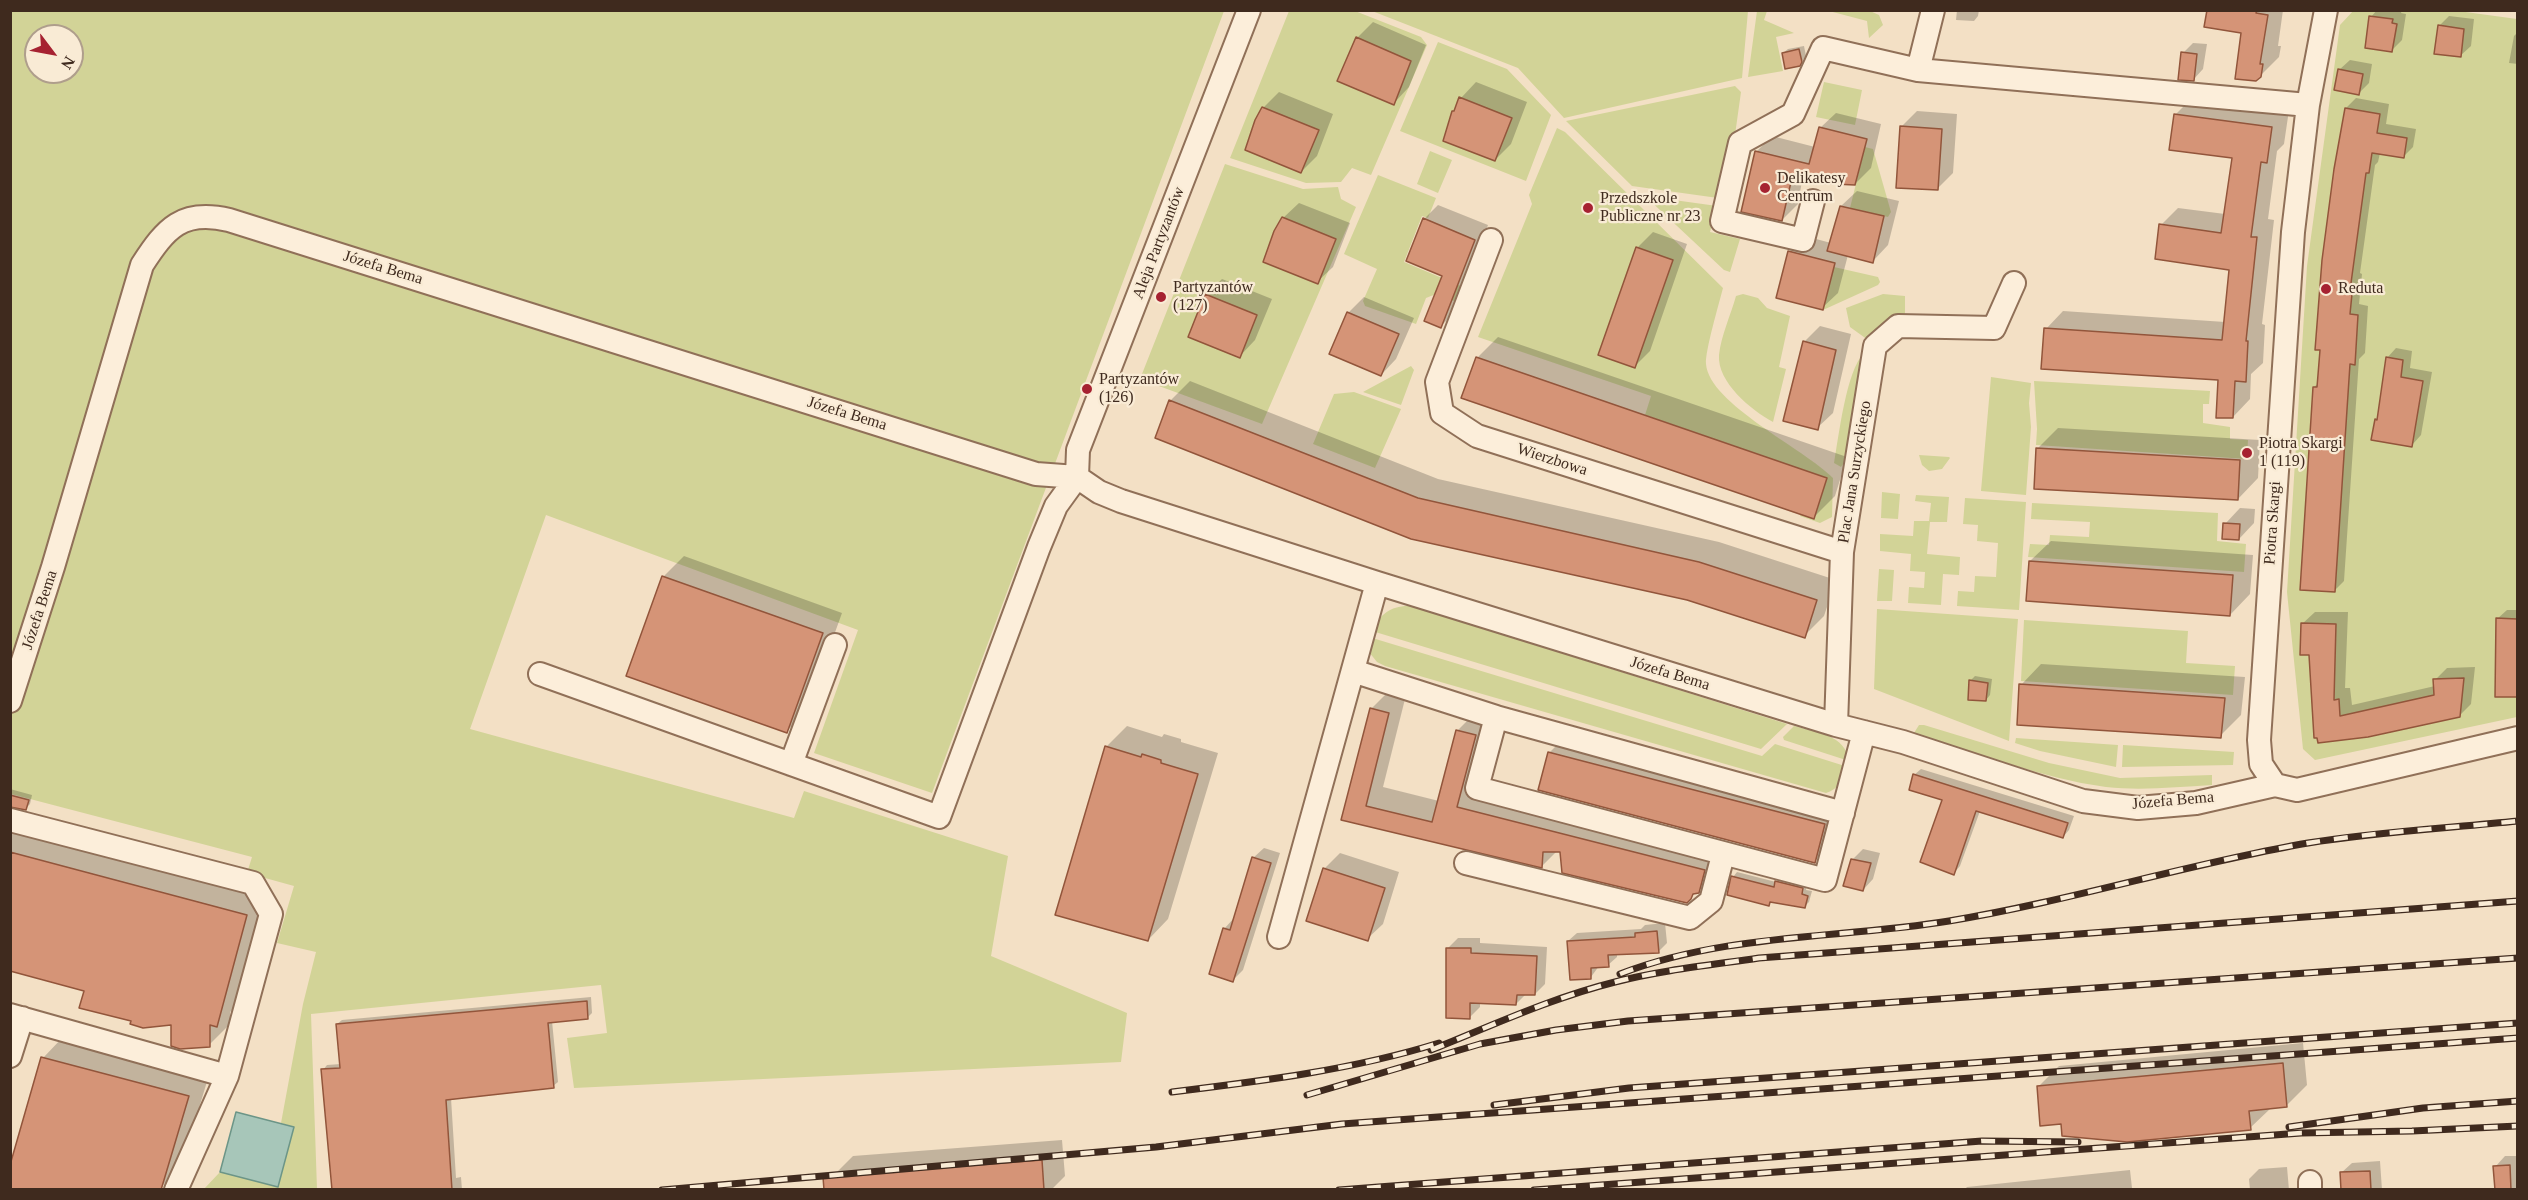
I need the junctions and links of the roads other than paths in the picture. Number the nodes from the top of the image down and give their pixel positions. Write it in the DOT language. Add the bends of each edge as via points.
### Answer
graph roads {
  1 [pos="1249,10"];
  2 [pos="1933,10"];
  3 [pos="2326,10"];
  4 [pos="1918,70"];
  5 [pos="2308,105"];
  6 [pos="1813,201"];
  7 [pos="1491,240"];
  8 [pos="2014,283"];
  9 [pos="1077,477"];
  10 [pos="1842,552"];
  11 [pos="1377,583"];
  12 [pos="835,645"];
  13 [pos="1353,671"];
  14 [pos="540,674"];
  15 [pos="10,701"];
  16 [pos="1496,717"];
  17 [pos="1836,725"];
  18 [pos="1864,732"];
  19 [pos="2517,738"];
  20 [pos="791,764"];
  21 [pos="2275,785"];
  22 [pos="1843,813"];
  23 [pos="10,819"];
  24 [pos="1723,855"];
  25 [pos="1466,862"];
  26 [pos="1279,937"];
  27 [pos="16,1016"];
  28 [pos="10,1056"];
  29 [pos="227,1076"];
  30 [pos="176,1190"];
  1 -- 9 [label="street, Aleja Partyzantów" via="1078,450"];
  2 -- 4 [label="street"];
  3 -- 5 [label="street, Piotra Skargi"];
  4 -- 5 [label="street"];
  4 -- 6 [label="street" via="1823,48 1793,114 1740,143 1722,221 1803,240"];
  5 -- 21 [label="street, Piotra Skargi" via="2293,232 2259,740 2261,764"];
  7 -- 10 [label="street, Wierzbowa" via="1437,382 1442,413 1477,436"];
  8 -- 10 [label="street, Plac Jana Surzyckiego" via="1994,328 1898,326 1875,346"];
  9 -- 11 [label="street, Józefa Bema" via="1121,501"];
  9 -- 15 [label="street, Józefa Bema" via="1036,474 229,220 207,215 186,219 154,246 142,265"];
  9 -- 20 [label="street" via="1056,506 1039,547 939,817"];
  10 -- 17 [label="street, Plac Jana Surzyckiego"];
  11 -- 13 [label="street"];
  11 -- 17 [label="street, Józefa Bema"];
  12 -- 20 [label="street"];
  13 -- 16 [label="street"];
  13 -- 26 [label="street"];
  14 -- 20 [label="street"];
  16 -- 22 [label="street"];
  16 -- 24 [label="street" via="1478,788"];
  17 -- 18 [label="street, Józefa Bema"];
  18 -- 21 [label="street, Józefa Bema" via="2083,801 2138,808 2196,803"];
  18 -- 22 [label="street"];
  19 -- 21 [label="street" via="2296,790"];
  22 -- 24 [label="street" via="1825,880"];
  23 -- 29 [label="street" via="253,884 271,914"];
  24 -- 25 [label="street" via="1711,901 1690,918"];
  27 -- 28 [label="street"];
  27 -- 29 [label="street"];
  29 -- 30 [label="street"];
}
